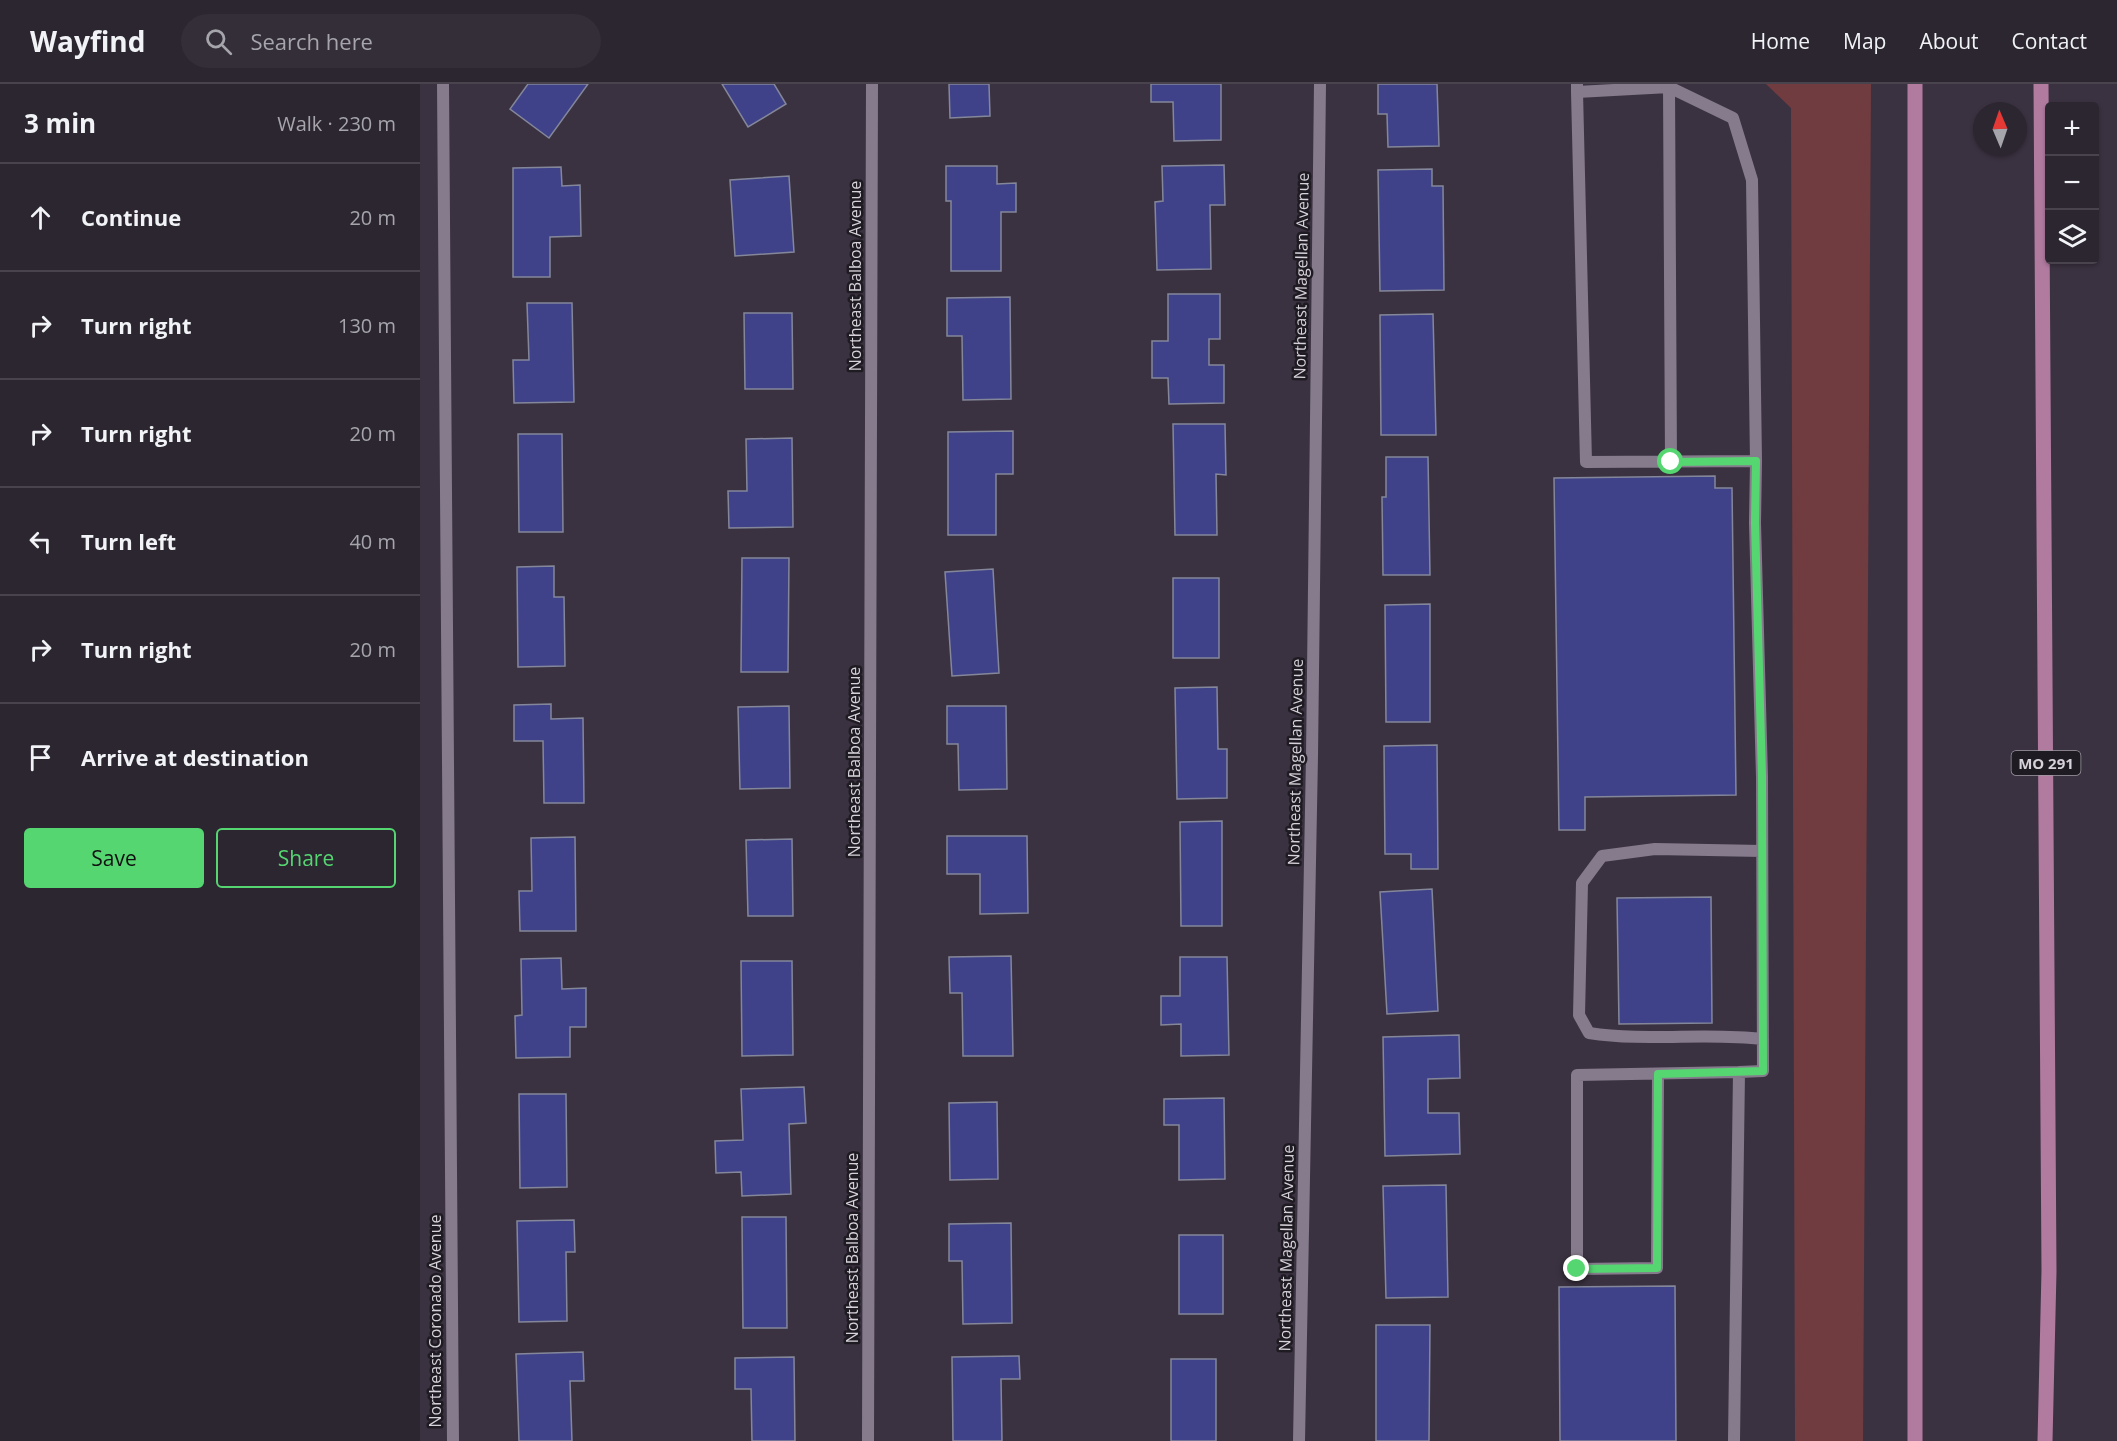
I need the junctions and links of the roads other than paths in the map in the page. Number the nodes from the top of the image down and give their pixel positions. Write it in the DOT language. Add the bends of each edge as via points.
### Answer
graph roads {
  1 [pos="443,84"];
  2 [pos="872,84"];
  3 [pos="1320,84"];
  4 [pos="1915,84"];
  5 [pos="2042,86"];
  6 [pos="1668,87"];
  7 [pos="1577,88"];
  8 [pos="1756,461"];
  9 [pos="1671,462"];
  10 [pos="1762,851"];
  11 [pos="1763,1039"];
  12 [pos="1739,1072"];
  13 [pos="1658,1074"];
  14 [pos="453,1441"];
  15 [pos="868,1441"];
  16 [pos="1299,1441"];
  17 [pos="1734,1441"];
  18 [pos="1915,1441"];
  19 [pos="2045,1441"];
  1 -- 14 [label="street, Northeast Coronado Avenue"];
  2 -- 15 [label="street, Northeast Balboa Avenue"];
  3 -- 16 [label="street, Northeast Magellan Avenue"];
  4 -- 18 [label="main road"];
  5 -- 19 [label="main road, MO 291" via="2049,1271"];
  6 -- 7 [label="street"];
  6 -- 8 [label="street" via="1733,118 1752,180"];
  6 -- 9 [label="street"];
  7 -- 9 [label="street" via="1586,462"];
  8 -- 9 [label="street"];
  8 -- 10 [label="street"];
  10 -- 11 [label="street"];
  10 -- 11 [label="street" via="1655,849 1602,856 1582,883 1579,1015 1589,1033 1614,1037"];
  11 -- 12 [label="street" via="1763,1071"];
  12 -- 13 [label="street"];
  12 -- 17 [label="street"];
  13 -- 13 [label="street" via="1577,1075 1577,1269 1657,1268"];
}
